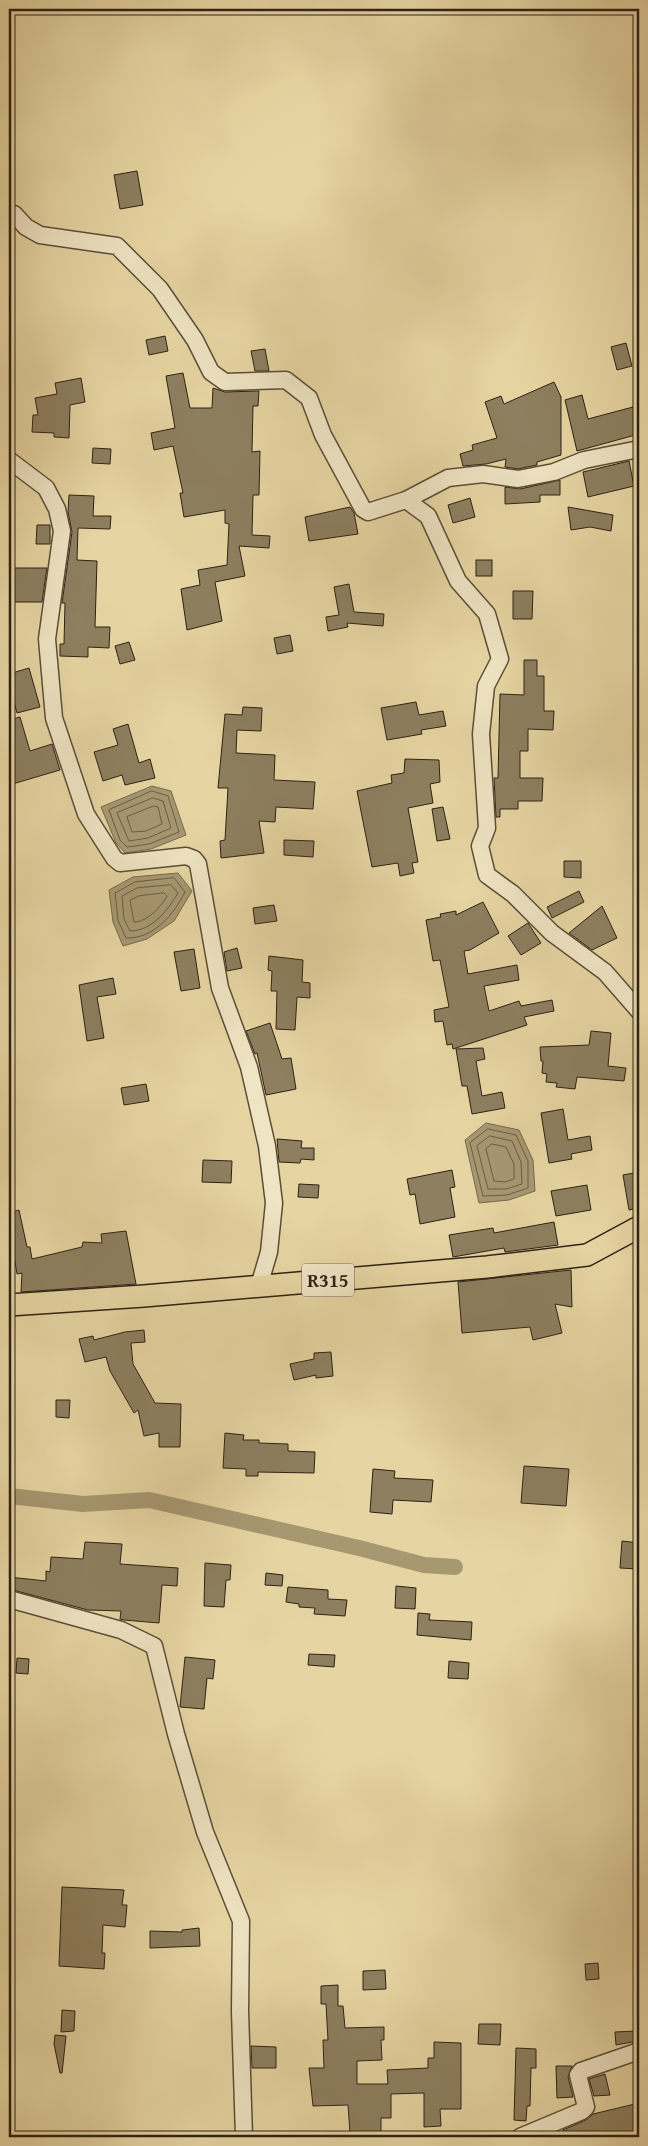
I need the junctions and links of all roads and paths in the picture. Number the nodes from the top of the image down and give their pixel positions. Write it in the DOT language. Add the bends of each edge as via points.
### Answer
graph roads {
  1 [pos="9,214"];
  2 [pos="639,449"];
  3 [pos="9,460"];
  4 [pos="406,500"];
  5 [pos="639,1011"];
  6 [pos="639,1227"];
  7 [pos="260,1286"];
  8 [pos="9,1304"];
  9 [pos="9,1599"];
  10 [pos="639,2051"];
  11 [pos="244,2137"];
  12 [pos="520,2137"];
  1 -- 4 [label="street" via="14,214 26,227 40,235 117,246 160,289 195,340 211,372 225,382 286,380 309,398 323,435 363,508 368,512"];
  2 -- 4 [label="street" via="584,460 554,472 518,479 483,474 448,478"];
  3 -- 7 [label="street" via="46,488 57,509 62,530 47,639 54,718 86,814 120,863 186,856 198,864 220,988 249,1067 267,1146 274,1203 269,1252"];
  4 -- 5 [label="street" via="428,516 458,581 486,614 500,659 486,686 481,734 487,828 480,846 487,875 513,894 552,933 605,972"];
  6 -- 7 [label="main road, R315" via="587,1254 487,1267"];
  7 -- 8 [label="main road, R315"];
  9 -- 11 [label="street" via="121,1630 154,1646 204,1832 242,1921 240,2011"];
  10 -- 12 [label="street" via="582,2071 578,2075 586,2106 582,2111"];
}
